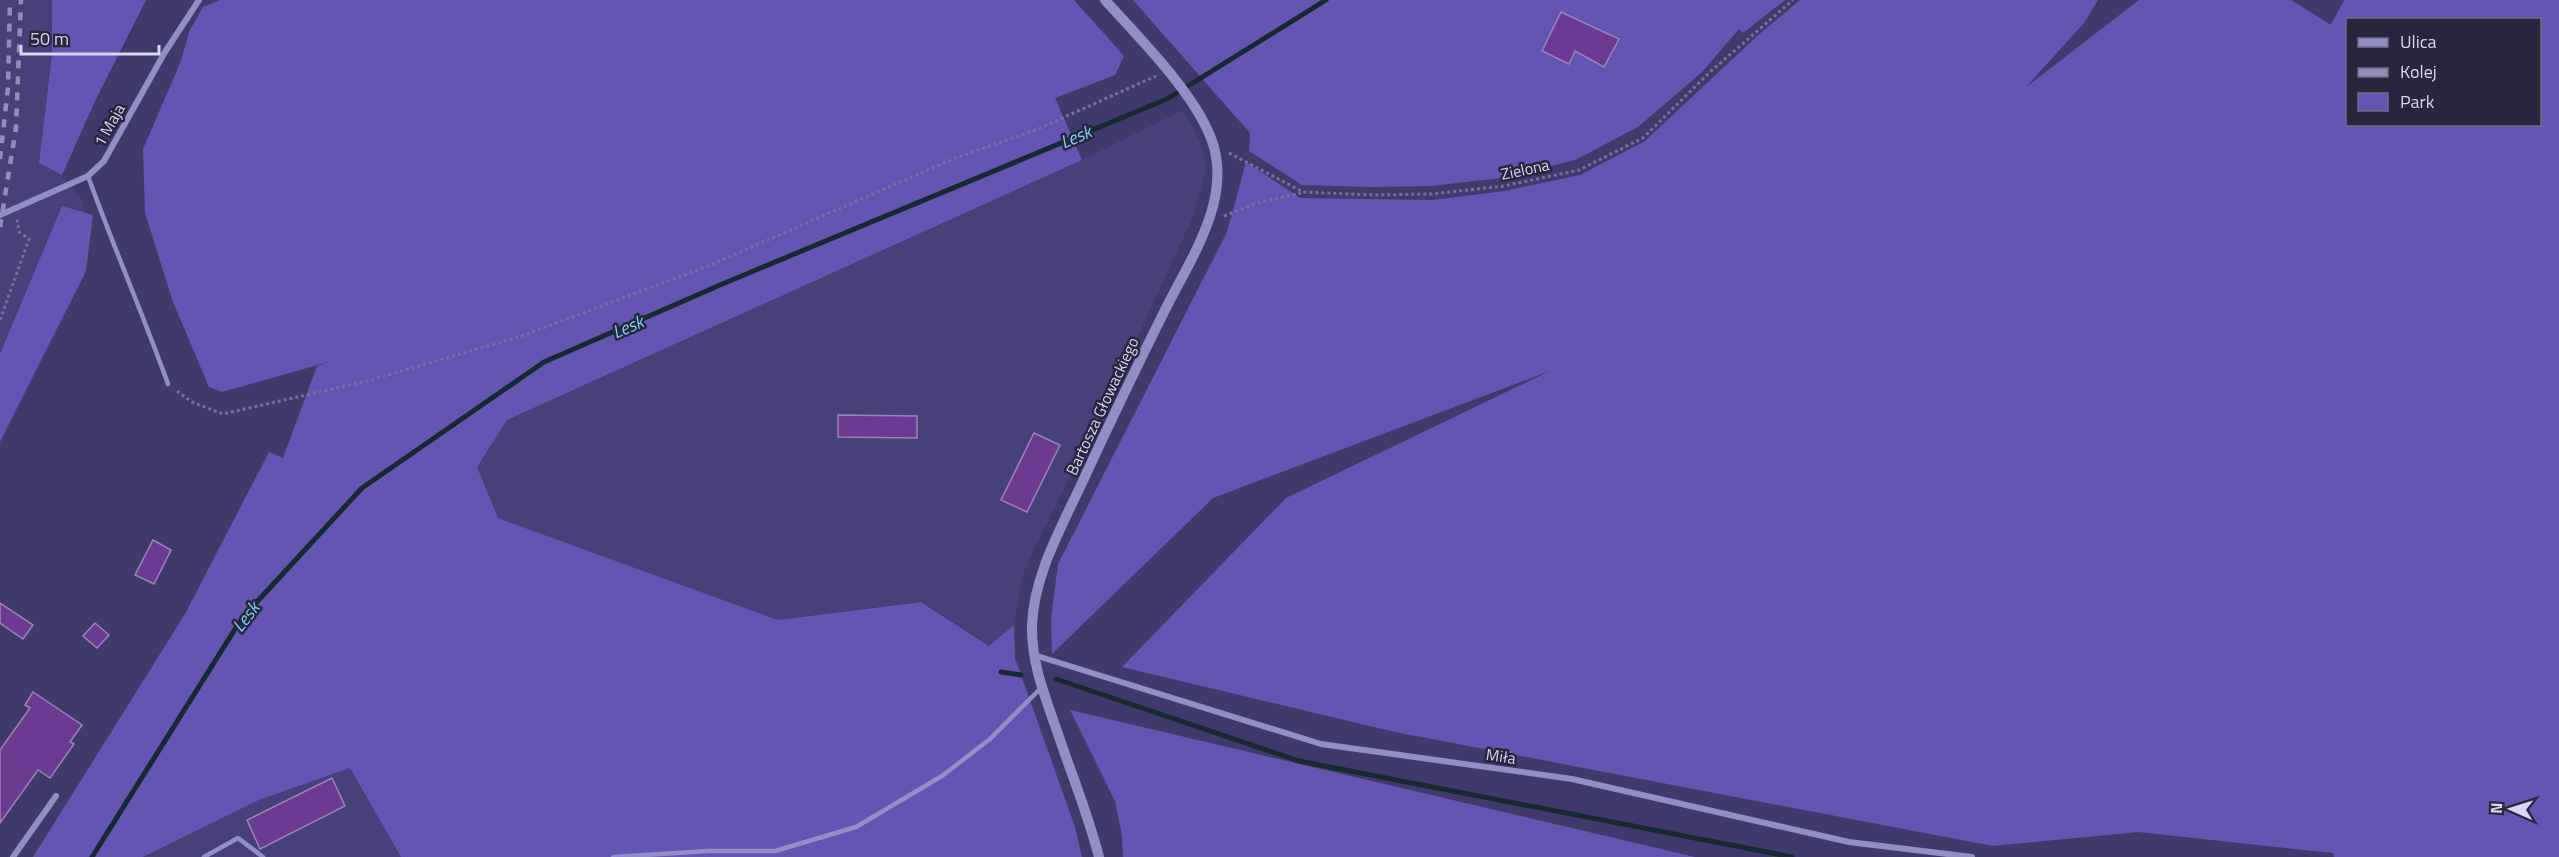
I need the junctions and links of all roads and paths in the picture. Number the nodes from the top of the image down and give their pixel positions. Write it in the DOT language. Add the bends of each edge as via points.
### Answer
graph roads {
  1 [pos="199,0"];
  2 [pos="1105,0"];
  3 [pos="1793,0"];
  4 [pos="1166,71"];
  5 [pos="1213,145"];
  6 [pos="88,176"];
  7 [pos="1303,192"];
  8 [pos="18,208"];
  9 [pos="0,215"];
  10 [pos="1208,222"];
  11 [pos="0,320"];
  12 [pos="168,384"];
  13 [pos="1033,654"];
  14 [pos="1041,688"];
  15 [pos="56,796"];
  16 [pos="13,857"];
  17 [pos="204,857"];
  18 [pos="262,857"];
  19 [pos="613,857"];
  20 [pos="1099,857"];
  21 [pos="1972,857"];
  1 -- 6 [label="street, 1 Maja" via="104,160"];
  2 -- 4 [label="street, Bartosza Głowackiego"];
  3 -- 7 [label="path, Zielona" via="1642,138 1579,170 1504,186 1432,194"];
  4 -- 5 [label="street, Bartosza Głowackiego" via="1188,97"];
  4 -- 12 [label="path" via="1038,129 953,159 708,266 519,337 368,381 223,414 192,402"];
  5 -- 7 [label="path, Zielona"];
  5 -- 10 [label="street, Bartosza Głowackiego" via="1218,181"];
  6 -- 8 [label="street, 1 Maja"];
  6 -- 12 [label="lane"];
  7 -- 10 [label="path" via="1257,203"];
  8 -- 9 [label="street, 1 Maja"];
  8 -- 11 [label="path" via="19,232 29,239"];
  10 -- 13 [label="street, Bartosza Głowackiego" via="1046,560 1032,625"];
  13 -- 14 [label="street, Bartosza Głowackiego"];
  13 -- 21 [label="street, Miła" via="1321,744 1572,779 1849,842"];
  14 -- 19 [label="lane" via="990,739 942,776 856,827 775,851"];
  14 -- 20 [label="street, Bartosza Głowackiego"];
  15 -- 16 [label="street"];
  17 -- 18 [label="lane" via="238,838"];
}
